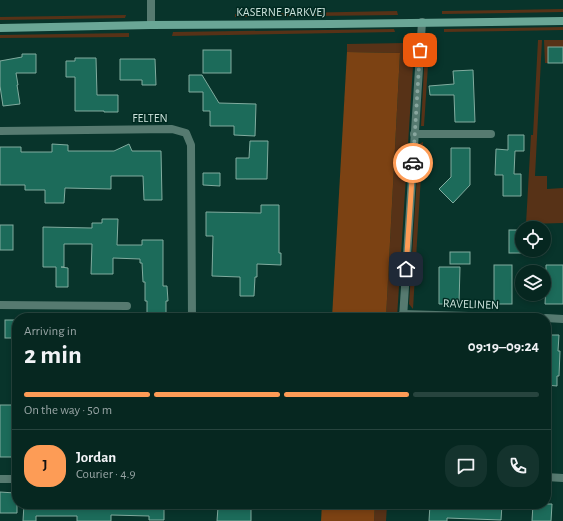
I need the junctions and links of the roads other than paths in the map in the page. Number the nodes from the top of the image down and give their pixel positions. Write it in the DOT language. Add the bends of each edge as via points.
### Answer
graph roads {
  1 [pos="151,0"];
  2 [pos="563,21"];
  3 [pos="422,22"];
  4 [pos="151,25"];
  5 [pos="0,28"];
  6 [pos="0,132"];
  7 [pos="414,134"];
  8 [pos="491,134"];
  9 [pos="0,305"];
  10 [pos="127,306"];
  11 [pos="192,313"];
  12 [pos="403,313"];
  13 [pos="551,318"];
  14 [pos="563,319"];
  15 [pos="551,477"];
  16 [pos="563,478"];
  17 [pos="0,479"];
  18 [pos="12,479"];
  1 -- 4 [label="street"];
  2 -- 3 [label="street, KASERNE PARKVEJ"];
  3 -- 4 [label="street, KASERNE PARKVEJ"];
  3 -- 7 [label="street, RAVELINEN"];
  4 -- 5 [label="street, KASERNE PARKVEJ"];
  6 -- 11 [label="street, FELTEN" via="172,129 186,134 190,145"];
  7 -- 8 [label="street"];
  7 -- 12 [label="street, RAVELINEN"];
  9 -- 10 [label="street"];
  13 -- 14 [label="street"];
  15 -- 16 [label="street"];
  17 -- 18 [label="street"];
}
